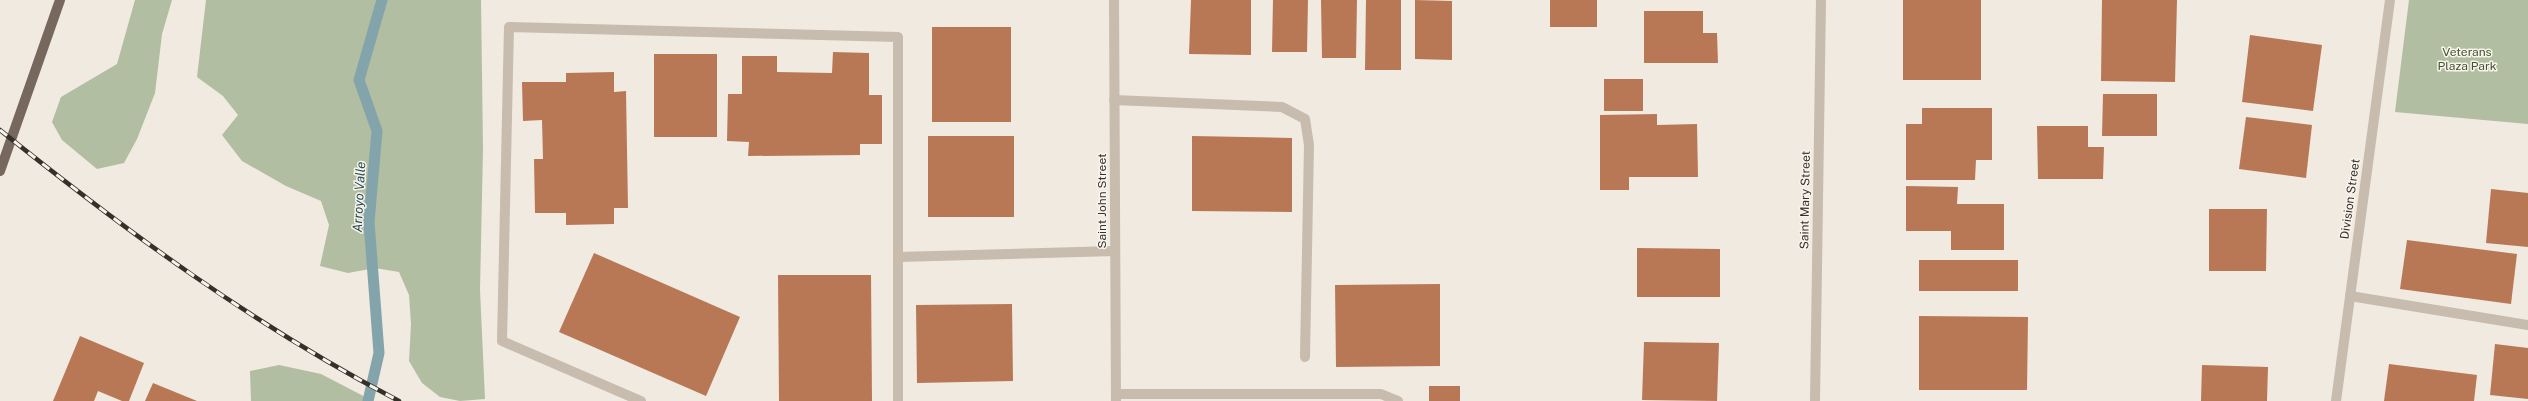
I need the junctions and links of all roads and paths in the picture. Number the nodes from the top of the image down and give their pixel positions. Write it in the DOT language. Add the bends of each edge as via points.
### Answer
graph roads {
  1 [pos="60,0"];
  2 [pos="1114,0"];
  3 [pos="1822,0"];
  4 [pos="2390,0"];
  5 [pos="1114,100"];
  6 [pos="0,171"];
  7 [pos="1115,251"];
  8 [pos="898,257"];
  9 [pos="2350,296"];
  10 [pos="2528,325"];
  11 [pos="1305,357"];
  12 [pos="1116,398"];
  13 [pos="641,401"];
  14 [pos="898,401"];
  15 [pos="1398,401"];
  16 [pos="1816,401"];
  17 [pos="2336,401"];
  1 -- 6 [label="main road"];
  2 -- 5 [label="street, Saint John Street"];
  3 -- 16 [label="street, Saint Mary Street"];
  4 -- 9 [label="street, Division Street"];
  5 -- 7 [label="street, Saint John Street"];
  5 -- 11 [label="street" via="1282,107 1305,118 1309,146"];
  7 -- 8 [label="street"];
  7 -- 12 [label="street, Saint John Street"];
  8 -- 13 [label="street" via="898,37 509,27 502,341"];
  8 -- 14 [label="street"];
  9 -- 10 [label="street"];
  9 -- 17 [label="street, Division Street"];
  12 -- 15 [label="street" via="1381,394"];
}
